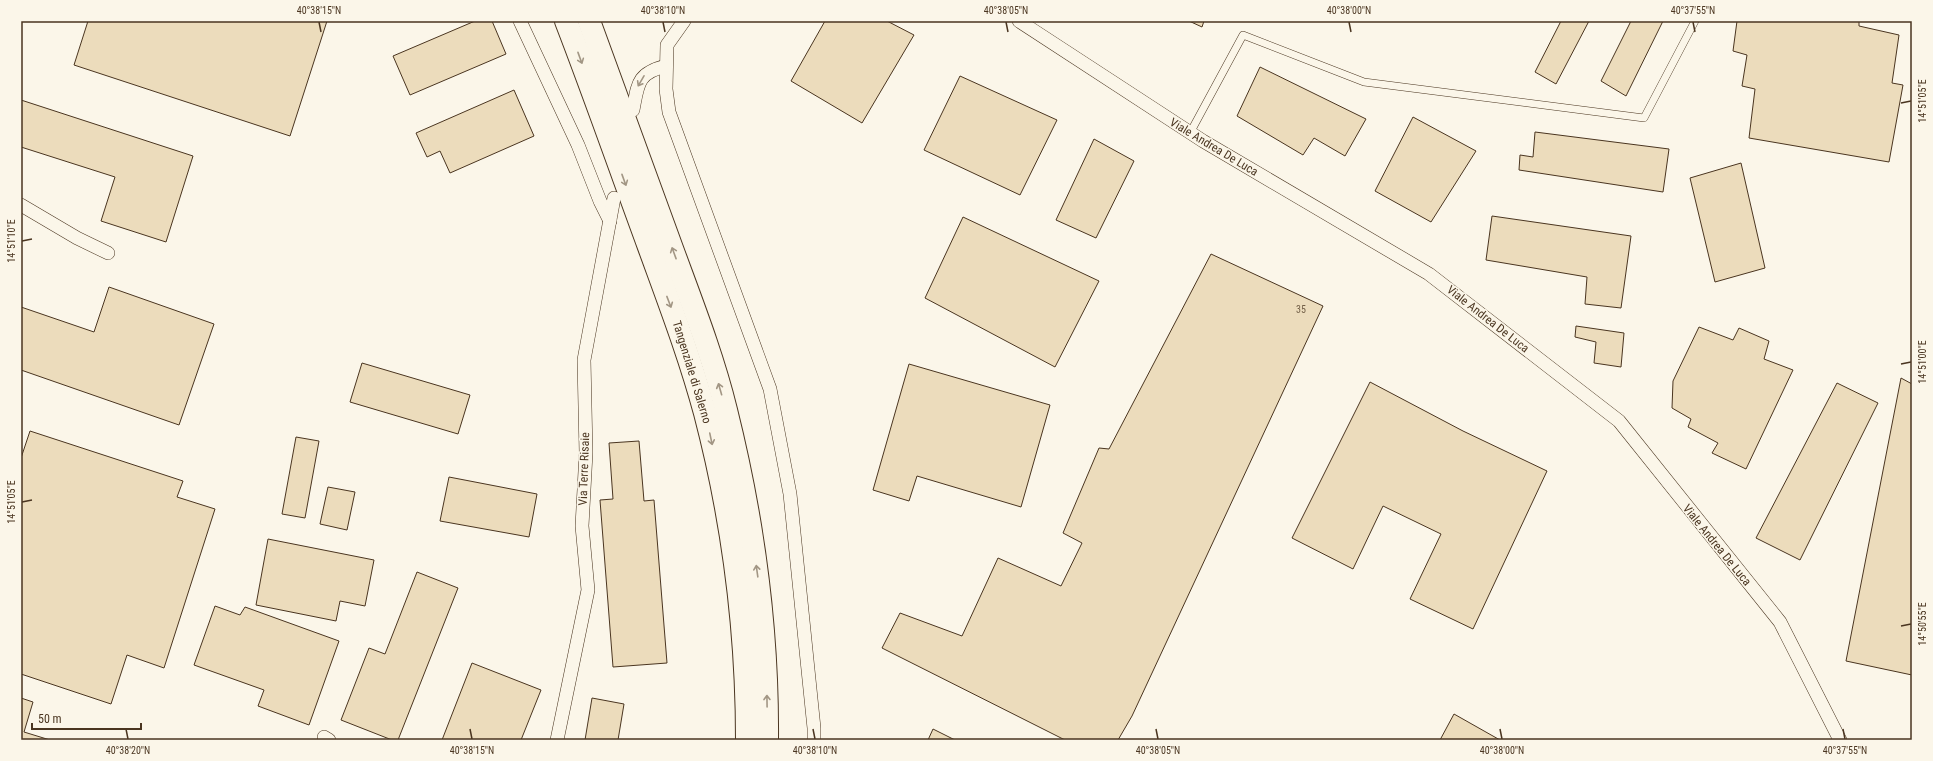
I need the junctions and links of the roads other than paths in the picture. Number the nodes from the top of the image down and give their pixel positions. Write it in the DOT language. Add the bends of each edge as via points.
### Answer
graph roads {
  1 [pos="520,21"];
  2 [pos="566,21"];
  3 [pos="589,21"];
  4 [pos="684,21"];
  5 [pos="1019,21"];
  6 [pos="1695,21"];
  7 [pos="666,66"];
  8 [pos="633,110"];
  9 [pos="1190,133"];
  10 [pos="614,198"];
  11 [pos="21,205"];
  12 [pos="610,221"];
  13 [pos="108,253"];
  14 [pos="557,740"];
  15 [pos="747,740"];
  16 [pos="767,740"];
  17 [pos="814,740"];
  18 [pos="1840,740"];
  1 -- 12 [label="street" via="578,145"];
  2 -- 15 [label="highway, Tangenziale di Salerno, one-way" via="673,312 706,415 724,497 735,564 745,668"];
  16 -- 3 [label="highway, Tangenziale di Salerno, one-way" via="766,670 760,587 744,488 726,410 693,306"];
  4 -- 7 [label="street" via="667,45"];
  5 -- 9 [label="street, Viale Andrea De Luca"];
  6 -- 9 [label="lane" via="1644,118 1364,82 1243,35"];
  7 -- 8 [label="street, one-way" via="645,73 638,83"];
  7 -- 17 [label="street" via="669,112 770,389 790,494"];
  9 -- 18 [label="street, Viale Andrea De Luca" via="1429,274 1619,421 1780,622"];
  10 -- 12 [label="street, Via Terre Risaie"];
  11 -- 13 [label="street"];
  12 -- 14 [label="street, Via Terre Risaie" via="584,360 586,453 582,526 588,590"];
}
